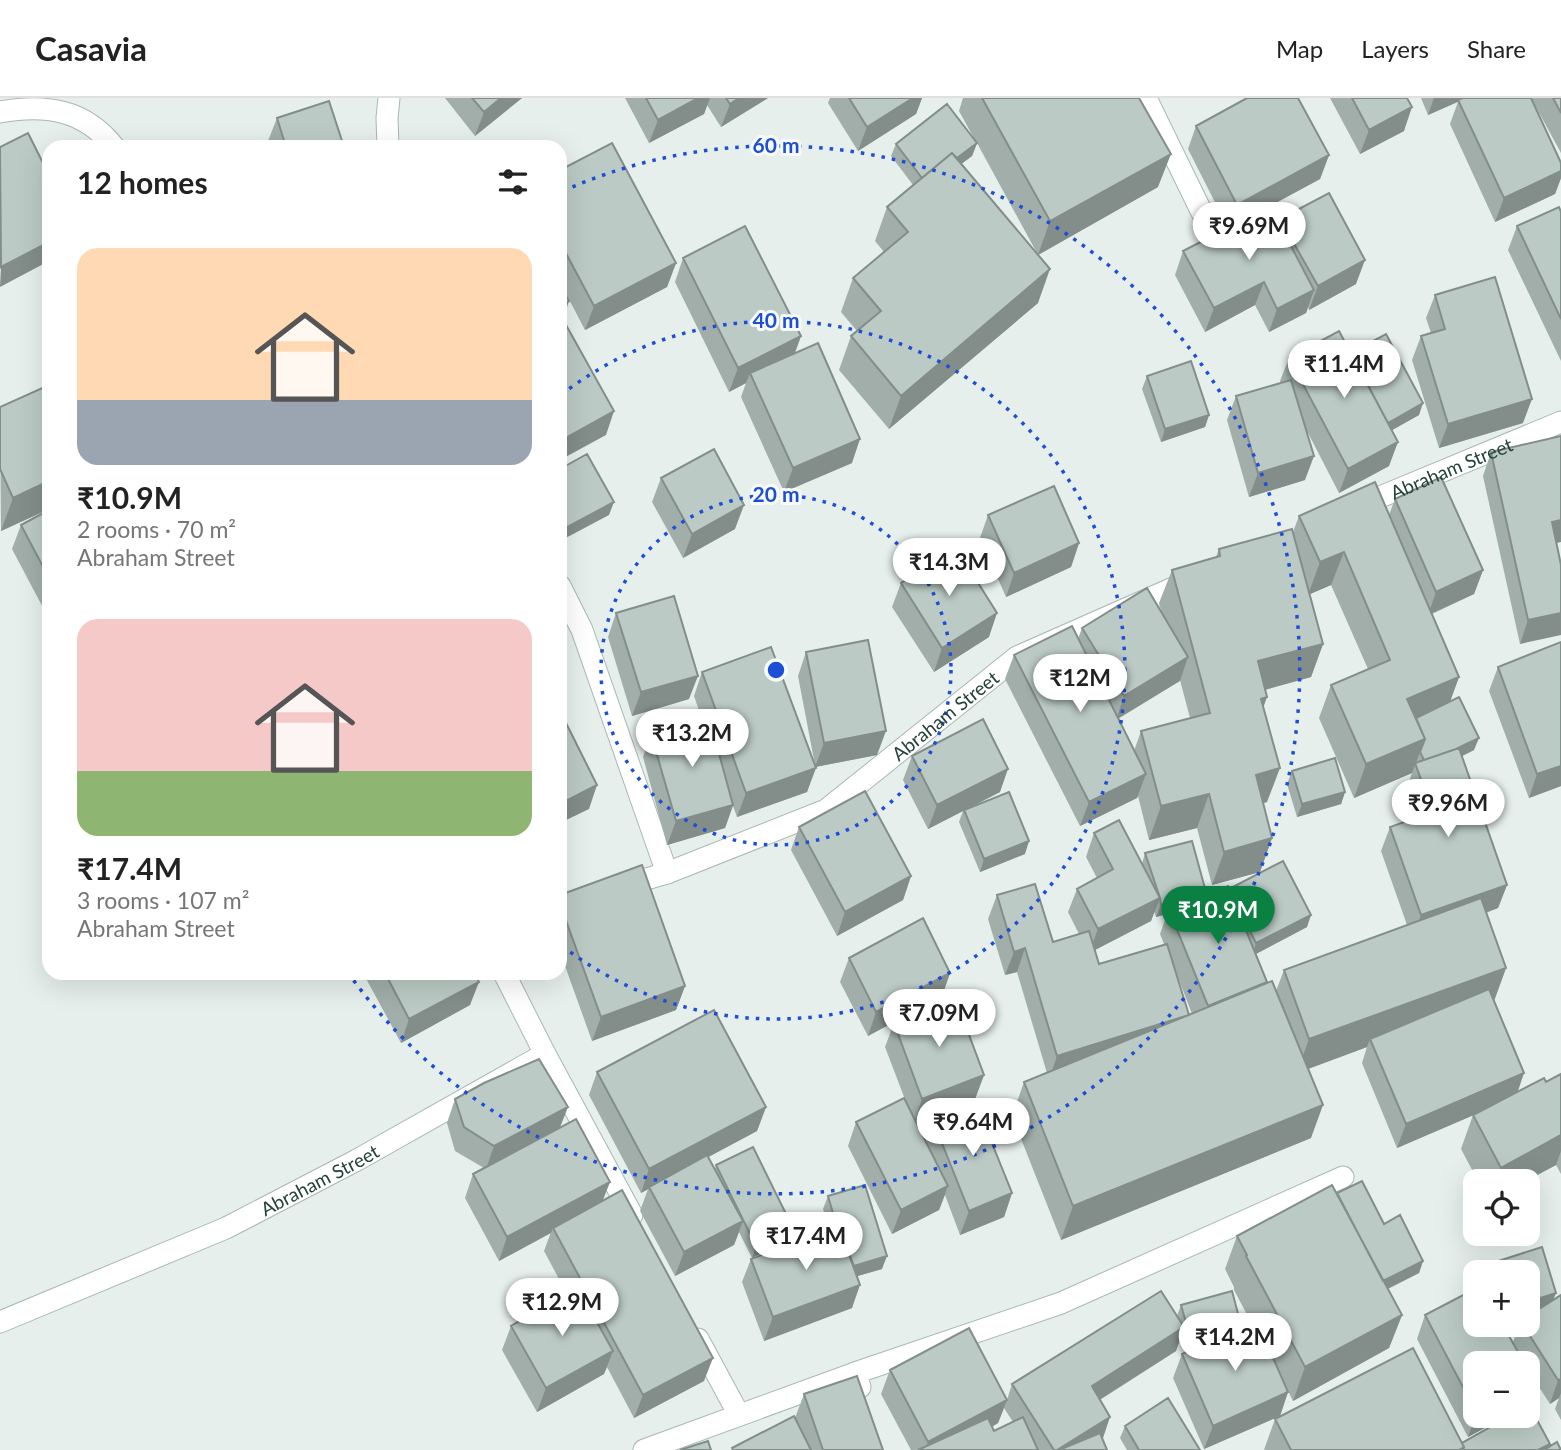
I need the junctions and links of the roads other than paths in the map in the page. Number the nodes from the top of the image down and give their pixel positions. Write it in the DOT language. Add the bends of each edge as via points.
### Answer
graph roads {
  1 [pos="389,98"];
  2 [pos="1146,98"];
  3 [pos="0,112"];
  4 [pos="108,140"];
  5 [pos="388,140"];
  6 [pos="1208,225"];
  7 [pos="1561,422"];
  8 [pos="1333,517"];
  9 [pos="1207,573"];
  10 [pos="567,600"];
  11 [pos="667,873"];
  12 [pos="600,892"];
  13 [pos="508,980"];
  14 [pos="545,1054"];
  15 [pos="1343,1178"];
  16 [pos="642,1234"];
  17 [pos="687,1319"];
  18 [pos="0,1322"];
  19 [pos="855,1373"];
  20 [pos="868,1412"];
  21 [pos="739,1415"];
  22 [pos="643,1450"];
  1 -- 5 [label="street"];
  2 -- 6 [label="street"];
  3 -- 4 [label="street" via="45,109 79,117"];
  7 -- 8 [label="street, Abraham Street"];
  9 -- 11 [label="street, Abraham Street" via="1017,657 826,810"];
  10 -- 11 [label="street" via="582,629"];
  11 -- 12 [label="street, Abraham Street"];
  13 -- 14 [label="street"];
  14 -- 16 [label="street"];
  14 -- 18 [label="street, Abraham Street" via="226,1228"];
  15 -- 19 [label="street" via="1061,1303"];
  17 -- 21 [label="street"];
  19 -- 20 [label="street"];
  19 -- 21 [label="street"];
  21 -- 22 [label="street"];
}
